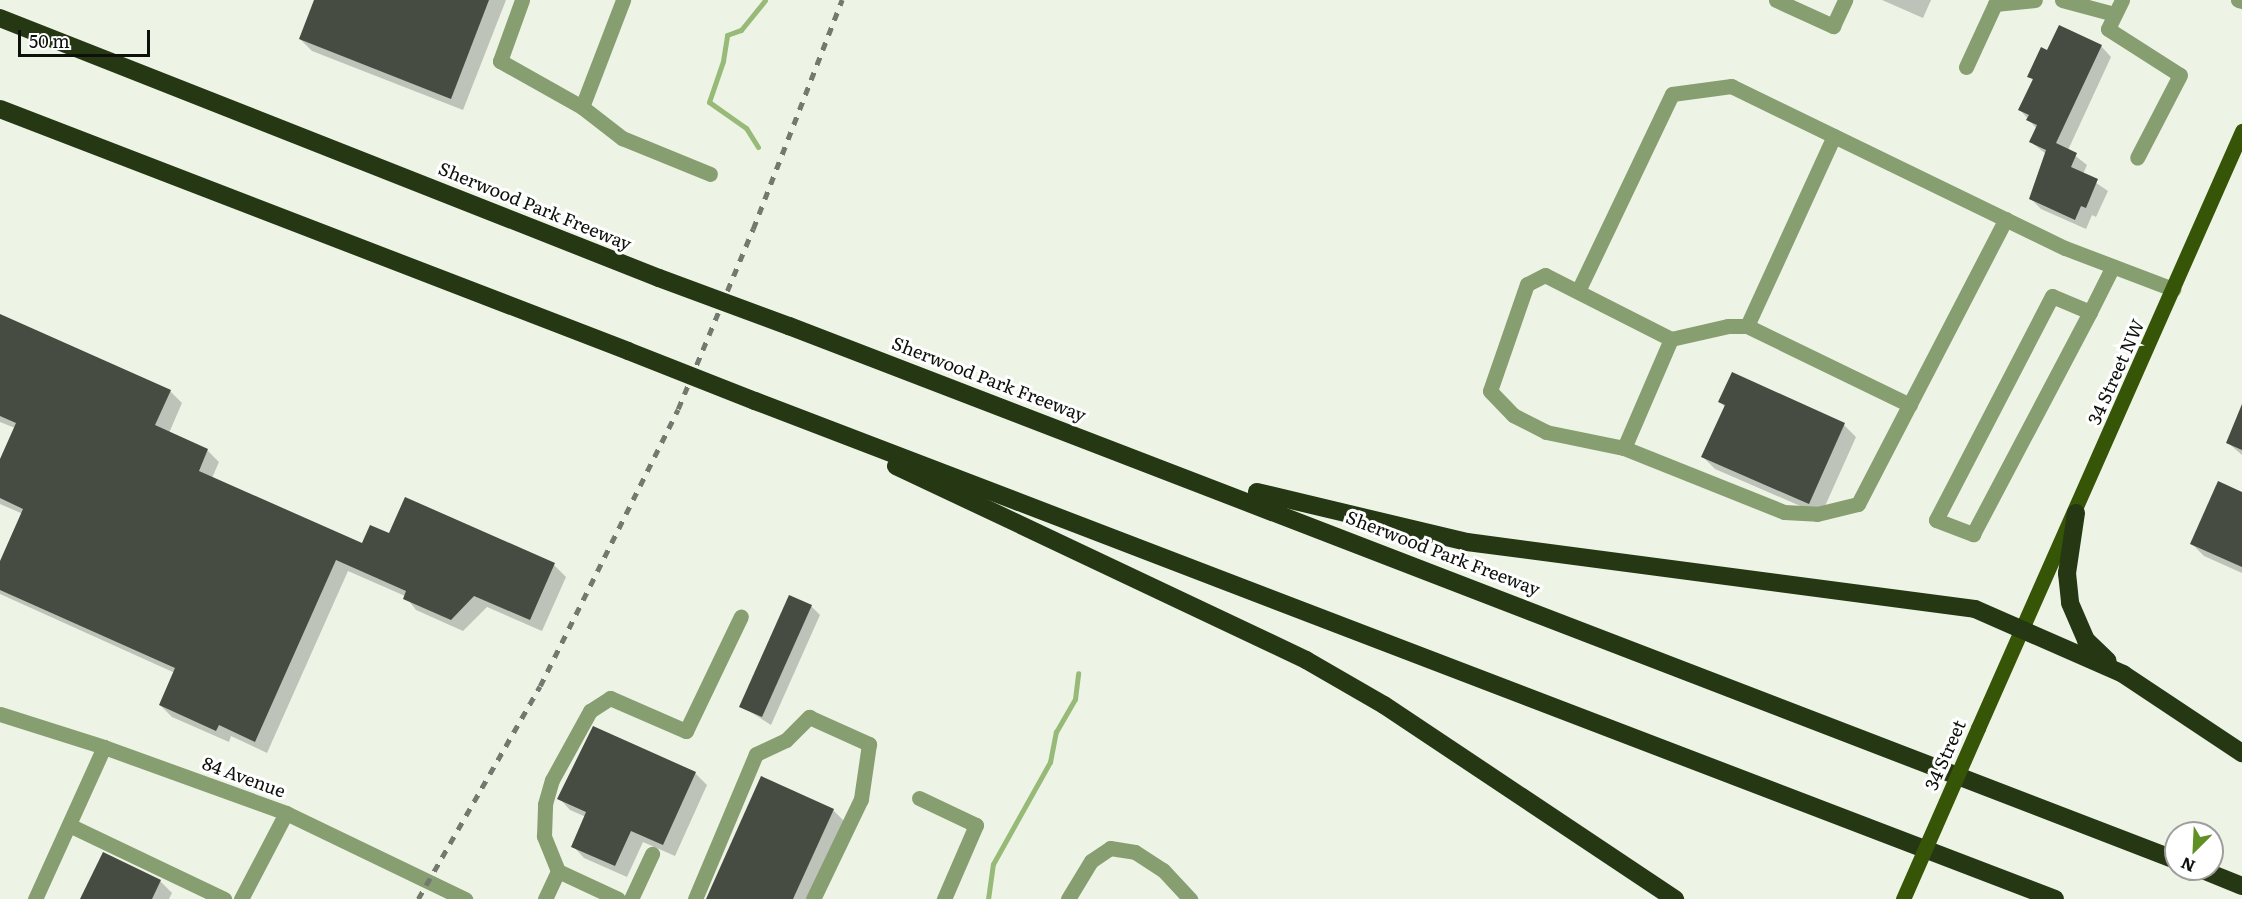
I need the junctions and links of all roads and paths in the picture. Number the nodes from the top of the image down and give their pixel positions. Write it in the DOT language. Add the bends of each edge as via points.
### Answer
graph roads {
  1 [pos="522,0"];
  2 [pos="623,0"];
  3 [pos="1776,0"];
  4 [pos="1845,0"];
  5 [pos="2035,0"];
  6 [pos="2062,0"];
  7 [pos="2122,0"];
  8 [pos="2114,14"];
  9 [pos="0,18"];
  10 [pos="1966,66"];
  11 [pos="582,107"];
  12 [pos="5,112"];
  13 [pos="2242,131"];
  14 [pos="1834,136"];
  15 [pos="2137,158"];
  16 [pos="710,174"];
  17 [pos="2006,219"];
  18 [pos="2113,266"];
  19 [pos="1579,289"];
  20 [pos="2173,289"];
  21 [pos="2090,312"];
  22 [pos="1747,326"];
  23 [pos="1671,339"];
  24 [pos="1910,405"];
  25 [pos="817,425"];
  26 [pos="1624,448"];
  27 [pos="1176,472"];
  28 [pos="2076,513"];
  29 [pos="741,616"];
  30 [pos="2023,627"];
  31 [pos="2123,674"];
  32 [pos="0,714"];
  33 [pos="104,747"];
  34 [pos="2242,753"];
  35 [pos="919,798"];
  36 [pos="286,813"];
  37 [pos="69,825"];
  38 [pos="652,854"];
  39 [pos="2164,855"];
  40 [pos="558,871"];
  41 [pos="2224,879"];
  42 [pos="2242,886"];
  43 [pos="35,899"];
  44 [pos="224,899"];
  45 [pos="241,899"];
  46 [pos="465,899"];
  47 [pos="545,899"];
  48 [pos="618,899"];
  49 [pos="631,899"];
  50 [pos="695,899"];
  51 [pos="813,899"];
  52 [pos="944,899"];
  53 [pos="1068,899"];
  54 [pos="1190,899"];
  55 [pos="1676,899"];
  56 [pos="1903,899"];
  57 [pos="2055,899"];
  1 -- 11 [label="street" via="500,61"];
  2 -- 11 [label="street"];
  3 -- 4 [label="street" via="1833,26"];
  5 -- 10 [label="street" via="1995,4"];
  6 -- 8 [label="street"];
  7 -- 8 [label="street"];
  8 -- 15 [label="street" via="2108,29 2180,75"];
  9 -- 27 [label="highway, Sherwood Park Freeway, bridge" via="659,278"];
  11 -- 16 [label="street" via="622,138"];
  12 -- 25 [label="highway, bridge"];
  13 -- 20 [label="main road, 34 Street NW"];
  14 -- 17 [label="street"];
  14 -- 19 [label="street" via="1731,86 1672,94"];
  14 -- 22 [label="street"];
  17 -- 18 [label="street"];
  17 -- 24 [label="street"];
  18 -- 20 [label="street"];
  18 -- 21 [label="street"];
  19 -- 23 [label="street"];
  19 -- 26 [label="street" via="1545,275 1527,284 1490,392 1514,415 1546,432"];
  20 -- 28 [label="main road, 34 Street NW"];
  21 -- 21 [label="street" via="1973,534 1936,520 2052,296"];
  22 -- 23 [label="street" via="1728,326"];
  22 -- 24 [label="street"];
  23 -- 26 [label="street"];
  24 -- 26 [label="street" via="1858,504 1817,514 1784,512"];
  25 -- 55 [label="highway" via="957,498 1306,660 1384,705"];
  25 -- 57 [label="highway"];
  27 -- 30 [label="highway" via="1467,542 1958,605"];
  27 -- 39 [label="highway, Sherwood Park Freeway"];
  28 -- 30 [label="main road, 34 Street NW"];
  28 -- 31 [label="highway" via="2067,573 2073,615 2086,640"];
  29 -- 40 [label="street" via="686,731 610,698 590,711 552,780 545,804 544,836"];
  30 -- 31 [label="highway"];
  30 -- 56 [label="main road, 34 Street, bridge"];
  31 -- 34 [label="highway"];
  32 -- 33 [label="street, 84 Avenue"];
  33 -- 36 [label="street, 84 Avenue"];
  33 -- 37 [label="street"];
  35 -- 52 [label="street" via="975,825"];
  36 -- 45 [label="street"];
  36 -- 46 [label="street, 84 Avenue"];
  37 -- 43 [label="street"];
  37 -- 44 [label="street"];
  38 -- 49 [label="street"];
  40 -- 47 [label="street"];
  40 -- 48 [label="street"];
  41 -- 42 [label="highway"];
  50 -- 51 [label="street" via="756,754 786,740 809,717 869,744 861,798"];
  53 -- 54 [label="street" via="1091,861 1110,848 1135,852 1163,870"];
}
